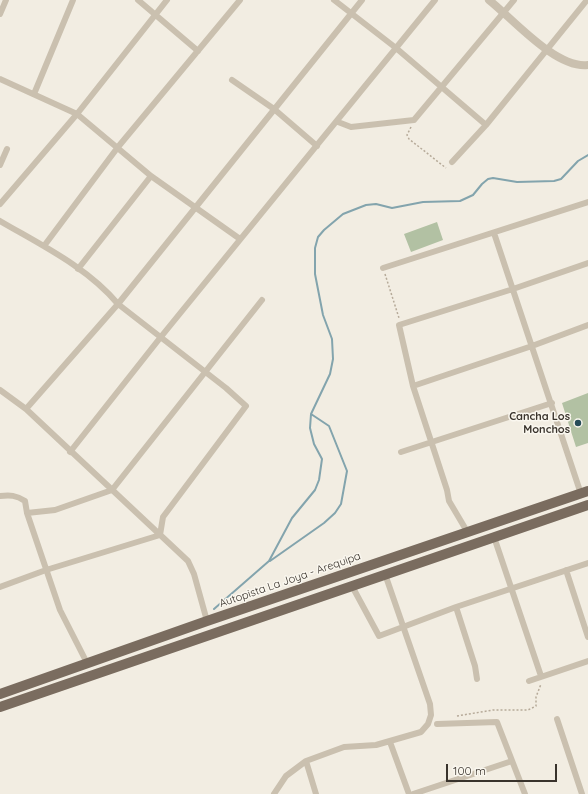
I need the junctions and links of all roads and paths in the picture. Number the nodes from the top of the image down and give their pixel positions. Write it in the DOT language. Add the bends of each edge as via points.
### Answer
graph roads {
  1 [pos="6,0"];
  2 [pos="73,0"];
  3 [pos="139,0"];
  4 [pos="166,0"];
  5 [pos="240,0"];
  6 [pos="334,0"];
  7 [pos="362,0"];
  8 [pos="435,0"];
  9 [pos="490,0"];
  10 [pos="514,0"];
  11 [pos="587,0"];
  12 [pos="505,12"];
  13 [pos="352,13"];
  14 [pos="0,14"];
  15 [pos="154,15"];
  16 [pos="396,48"];
  17 [pos="546,50"];
  18 [pos="198,51"];
  19 [pos="588,65"];
  20 [pos="0,79"];
  21 [pos="232,80"];
  22 [pos="441,88"];
  23 [pos="34,94"];
  24 [pos="274,109"];
  25 [pos="77,114"];
  26 [pos="414,120"];
  27 [pos="338,122"];
  28 [pos="486,124"];
  29 [pos="317,146"];
  30 [pos="118,147"];
  31 [pos="8,149"];
  32 [pos="452,162"];
  33 [pos="0,166"];
  34 [pos="446,168"];
  35 [pos="152,176"];
  36 [pos="588,202"];
  37 [pos="0,204"];
  38 [pos="196,206"];
  39 [pos="0,221"];
  40 [pos="494,233"];
  41 [pos="240,239"];
  42 [pos="44,246"];
  43 [pos="588,263"];
  44 [pos="383,268"];
  45 [pos="78,269"];
  46 [pos="513,289"];
  47 [pos="262,300"];
  48 [pos="118,304"];
  49 [pos="399,325"];
  50 [pos="588,325"];
  51 [pos="160,338"];
  52 [pos="532,346"];
  53 [pos="206,374"];
  54 [pos="414,386"];
  55 [pos="0,390"];
  56 [pos="552,403"];
  57 [pos="26,410"];
  58 [pos="432,442"];
  59 [pos="70,452"];
  60 [pos="401,452"];
  61 [pos="112,490"];
  62 [pos="584,493"];
  63 [pos="0,496"];
  64 [pos="588,505"];
  65 [pos="27,513"];
  66 [pos="468,533"];
  67 [pos="160,535"];
  68 [pos="494,537"];
  69 [pos="588,563"];
  70 [pos="46,570"];
  71 [pos="566,570"];
  72 [pos="385,574"];
  73 [pos="352,586"];
  74 [pos="0,587"];
  75 [pos="511,590"];
  76 [pos="456,607"];
  77 [pos="207,620"];
  78 [pos="403,627"];
  79 [pos="588,637"];
  80 [pos="588,661"];
  81 [pos="87,663"];
  82 [pos="541,676"];
  83 [pos="477,679"];
  84 [pos="529,681"];
  85 [pos="0,694"];
  86 [pos="0,707"];
  87 [pos="557,719"];
  88 [pos="437,724"];
  89 [pos="445,724"];
  90 [pos="390,742"];
  91 [pos="306,761"];
  92 [pos="512,762"];
  93 [pos="274,794"];
  94 [pos="316,794"];
  95 [pos="409,794"];
  96 [pos="413,794"];
  97 [pos="525,794"];
  98 [pos="582,794"];
  1 -- 14 [label="street"];
  2 -- 23 [label="street"];
  3 -- 15 [label="street"];
  4 -- 15 [label="street"];
  5 -- 18 [label="street"];
  6 -- 13 [label="street"];
  7 -- 13 [label="street"];
  8 -- 16 [label="street"];
  9 -- 12 [label="street"];
  10 -- 12 [label="street"];
  11 -- 17 [label="street"];
  12 -- 17 [label="street"];
  12 -- 22 [label="street"];
  13 -- 16 [label="street"];
  13 -- 24 [label="street"];
  15 -- 18 [label="street"];
  15 -- 25 [label="street"];
  16 -- 22 [label="street"];
  16 -- 27 [label="street"];
  17 -- 19 [label="street" via="560,59 577,65"];
  17 -- 28 [label="street"];
  18 -- 30 [label="street"];
  20 -- 23 [label="street"];
  21 -- 24 [label="street"];
  22 -- 26 [label="street"];
  22 -- 28 [label="street"];
  23 -- 25 [label="street"];
  24 -- 29 [label="street"];
  24 -- 38 [label="street"];
  25 -- 30 [label="street"];
  25 -- 37 [label="street"];
  26 -- 27 [label="street" via="351,127"];
  26 -- 34 [label="path" via="408,132 409,139"];
  27 -- 29 [label="street"];
  28 -- 32 [label="street"];
  29 -- 41 [label="street"];
  30 -- 35 [label="street"];
  30 -- 42 [label="street"];
  31 -- 33 [label="street"];
  35 -- 38 [label="street"];
  35 -- 45 [label="street"];
  36 -- 40 [label="street"];
  38 -- 41 [label="street"];
  38 -- 48 [label="street"];
  39 -- 42 [label="street"];
  40 -- 44 [label="street"];
  40 -- 46 [label="street"];
  41 -- 51 [label="street"];
  42 -- 45 [label="street"];
  43 -- 46 [label="street"];
  44 -- 49 [label="path" via="399,317"];
  45 -- 48 [label="street" via="104,287"];
  46 -- 49 [label="street"];
  46 -- 52 [label="street"];
  47 -- 53 [label="street"];
  48 -- 51 [label="street"];
  48 -- 57 [label="street"];
  49 -- 54 [label="street"];
  50 -- 52 [label="street"];
  51 -- 53 [label="street"];
  51 -- 59 [label="street"];
  52 -- 54 [label="street"];
  52 -- 56 [label="street"];
  53 -- 61 [label="street"];
  53 -- 67 [label="street" via="246,406 163,517"];
  54 -- 58 [label="street"];
  55 -- 57 [label="street"];
  56 -- 58 [label="street"];
  56 -- 62 [label="street"];
  57 -- 59 [label="street"];
  58 -- 60 [label="street"];
  58 -- 66 [label="street" via="449,501"];
  59 -- 61 [label="street"];
  61 -- 65 [label="street" via="55,510"];
  61 -- 67 [label="street"];
  62 -- 66 [label="main road, Autopista La Joya - Arequipa"];
  63 -- 65 [label="street" via="11,495 25,501"];
  64 -- 68 [label="main road"];
  65 -- 70 [label="street"];
  66 -- 77 [label="main road, Autopista La Joya - Arequipa"];
  67 -- 70 [label="street"];
  67 -- 77 [label="street" via="188,561"];
  68 -- 72 [label="main road"];
  68 -- 75 [label="street"];
  69 -- 71 [label="street"];
  70 -- 74 [label="street"];
  70 -- 81 [label="street" via="60,610"];
  71 -- 75 [label="street"];
  71 -- 79 [label="street"];
  72 -- 73 [label="main road"];
  72 -- 78 [label="street"];
  73 -- 78 [label="street" via="379,636"];
  73 -- 86 [label="main road"];
  75 -- 76 [label="street"];
  75 -- 82 [label="street"];
  76 -- 78 [label="street"];
  76 -- 83 [label="street"];
  77 -- 81 [label="main road, Autopista La Joya - Arequipa"];
  78 -- 90 [label="street" via="430,704 431,715 421,732"];
  80 -- 82 [label="street"];
  81 -- 85 [label="main road, Autopista La Joya - Arequipa"];
  82 -- 84 [label="street"];
  82 -- 89 [label="path" via="536,706 528,710 493,710 464,714 454,717"];
  87 -- 98 [label="street"];
  88 -- 89 [label="street"];
  89 -- 92 [label="street" via="497,722"];
  90 -- 91 [label="street" via="344,747"];
  90 -- 95 [label="street"];
  91 -- 93 [label="street" via="286,776"];
  91 -- 94 [label="street"];
  92 -- 96 [label="street"];
  92 -- 97 [label="street"];
}
